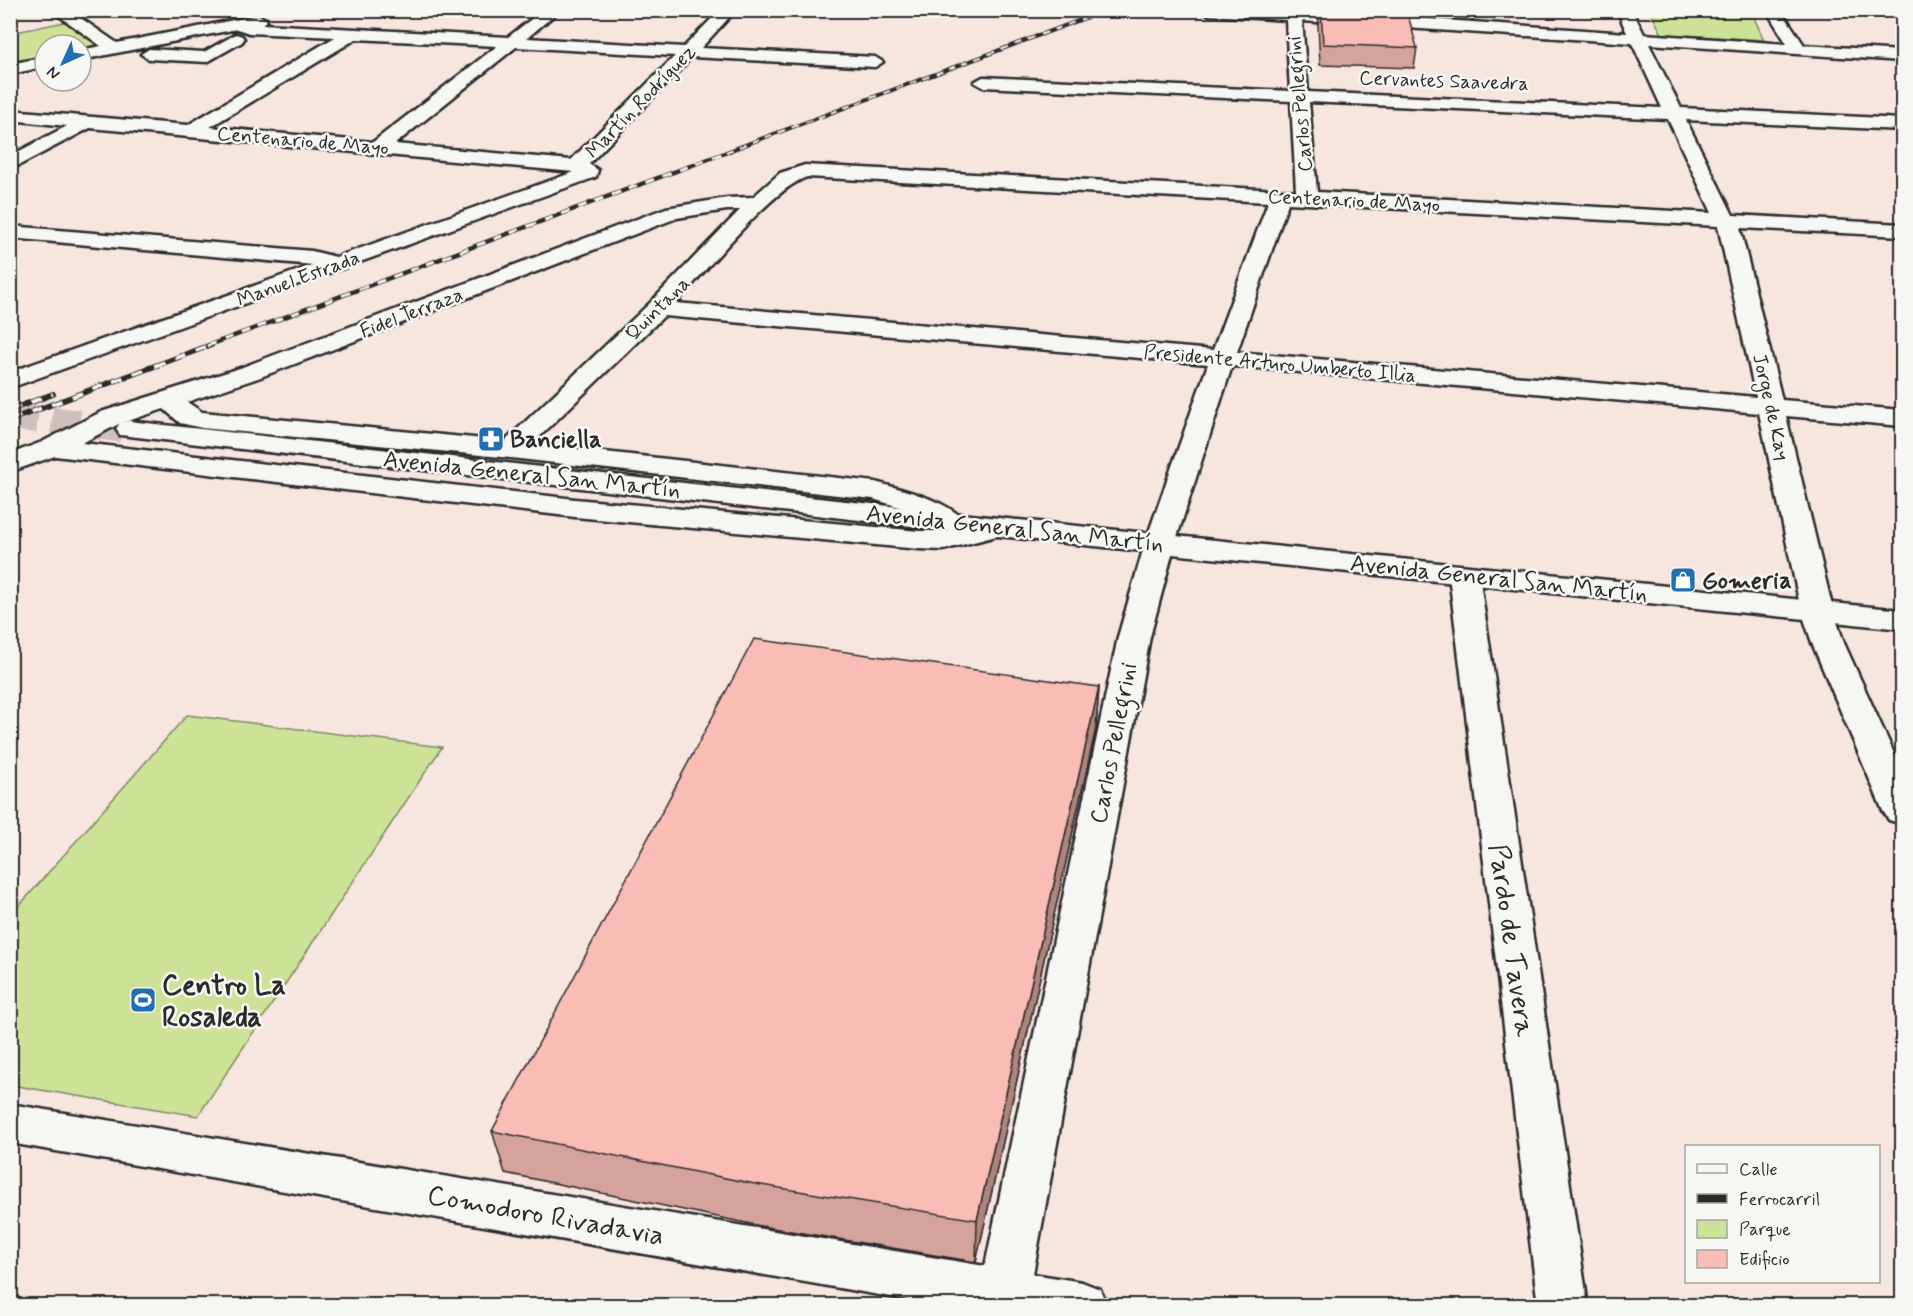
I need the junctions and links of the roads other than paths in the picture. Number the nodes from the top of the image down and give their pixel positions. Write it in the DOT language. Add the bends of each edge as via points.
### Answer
graph roads {
  1 [pos="58,10"];
  2 [pos="553,10"];
  3 [pos="729,10"];
  4 [pos="1209,10"];
  5 [pos="1624,10"];
  6 [pos="1773,10"];
  7 [pos="295,13"];
  8 [pos="1293,13"];
  9 [pos="237,32"];
  10 [pos="352,34"];
  11 [pos="1639,38"];
  12 [pos="512,42"];
  13 [pos="1799,49"];
  14 [pos="107,50"];
  15 [pos="687,51"];
  16 [pos="93,53"];
  17 [pos="1902,56"];
  18 [pos="875,62"];
  19 [pos="33,64"];
  20 [pos="10,69"];
  21 [pos="983,82"];
  22 [pos="1302,97"];
  23 [pos="1675,112"];
  24 [pos="10,116"];
  25 [pos="85,123"];
  26 [pos="1902,124"];
  27 [pos="193,130"];
  28 [pos="379,147"];
  29 [pos="10,164"];
  30 [pos="581,170"];
  31 [pos="805,171"];
  32 [pos="1294,196"];
  33 [pos="749,203"];
  34 [pos="1727,221"];
  35 [pos="1902,230"];
  36 [pos="10,232"];
  37 [pos="340,264"];
  38 [pos="658,308"];
  39 [pos="1222,358"];
  40 [pos="10,381"];
  41 [pos="167,398"];
  42 [pos="1773,407"];
  43 [pos="1902,418"];
  44 [pos="129,429"];
  45 [pos="52,448"];
  46 [pos="511,450"];
  47 [pos="10,464"];
  48 [pos="950,522"];
  49 [pos="998,527"];
  50 [pos="1160,543"];
  51 [pos="1464,575"];
  52 [pos="1817,610"];
  53 [pos="1902,620"];
  54 [pos="1902,811"];
  55 [pos="10,1123"];
  56 [pos="1003,1299"];
  57 [pos="1082,1305"];
  58 [pos="1563,1305"];
  1 -- 14 [label="street"];
  2 -- 12 [label="street"];
  3 -- 15 [label="street, Martín Rodríguez"];
  4 -- 8 [label="street"];
  5 -- 11 [label="street, Jorge de Kay"];
  6 -- 13 [label="street"];
  7 -- 9 [label="street"];
  8 -- 11 [label="street"];
  8 -- 22 [label="street, Carlos Pellegrini" via="1295,66"];
  9 -- 10 [label="street" via="249,28"];
  9 -- 14 [label="street"];
  9 -- 14 [label="street" via="207,57"];
  10 -- 12 [label="street"];
  10 -- 27 [label="street"];
  11 -- 13 [label="street"];
  11 -- 23 [label="street, Jorge de Kay"];
  12 -- 15 [label="street"];
  12 -- 28 [label="street"];
  13 -- 17 [label="street"];
  14 -- 16 [label="street"];
  15 -- 18 [label="street"];
  15 -- 30 [label="street, Martín Rodríguez"];
  19 -- 20 [label="street"];
  21 -- 22 [label="street, Cervantes Saavedra"];
  22 -- 23 [label="street, Cervantes Saavedra"];
  22 -- 32 [label="street, Carlos Pellegrini"];
  23 -- 26 [label="street, Cervantes Saavedra"];
  23 -- 34 [label="street, Jorge de Kay"];
  24 -- 25 [label="street, Centenario de Mayo"];
  25 -- 27 [label="street, Centenario de Mayo"];
  25 -- 29 [label="street"];
  27 -- 28 [label="street, Centenario de Mayo"];
  28 -- 30 [label="street, Centenario de Mayo"];
  30 -- 37 [label="street, Manuel Estrada"];
  31 -- 32 [label="street, Centenario de Mayo"];
  31 -- 33 [label="street, Quintana" via="787,177"];
  32 -- 34 [label="street, Centenario de Mayo"];
  32 -- 39 [label="street, Carlos Pellegrini"];
  33 -- 38 [label="street, Quintana"];
  33 -- 41 [label="street, Fidel Terraza" via="673,212 249,374"];
  34 -- 35 [label="street, Centenario de Mayo"];
  34 -- 42 [label="street, Jorge de Kay"];
  36 -- 37 [label="street" via="312,258"];
  37 -- 40 [label="street, Manuel Estrada"];
  38 -- 39 [label="street, Presidente Arturo Umberto Illia"];
  38 -- 46 [label="street, Quintana"];
  39 -- 42 [label="street, Presidente Arturo Umberto Illia"];
  39 -- 50 [label="street, Carlos Pellegrini"];
  41 -- 45 [label="street, Fidel Terraza" via="85,429"];
  41 -- 46 [label="street" via="189,417 201,420"];
  42 -- 43 [label="street, Presidente Arturo Umberto Illia"];
  42 -- 52 [label="street, Jorge de Kay"];
  44 -- 48 [label="street, Avenida General San Martín"];
  45 -- 47 [label="street"];
  45 -- 49 [label="street" via="575,508 919,540 943,541"];
  46 -- 48 [label="street" via="874,491 913,502"];
  48 -- 49 [label="street, Avenida General San Martín"];
  49 -- 50 [label="street, Avenida General San Martín"];
  50 -- 51 [label="street, Avenida General San Martín"];
  50 -- 56 [label="street, Carlos Pellegrini" via="1134,637"];
  51 -- 52 [label="street, Avenida General San Martín"];
  51 -- 58 [label="street, Pardo de Tavera"];
  52 -- 53 [label="street, Avenida General San Martín"];
  52 -- 54 [label="street, Jorge de Kay" via="1828,644"];
  55 -- 56 [label="street, Comodoro Rivadavia"];
  56 -- 57 [label="street, Comodoro Rivadavia"];
}
